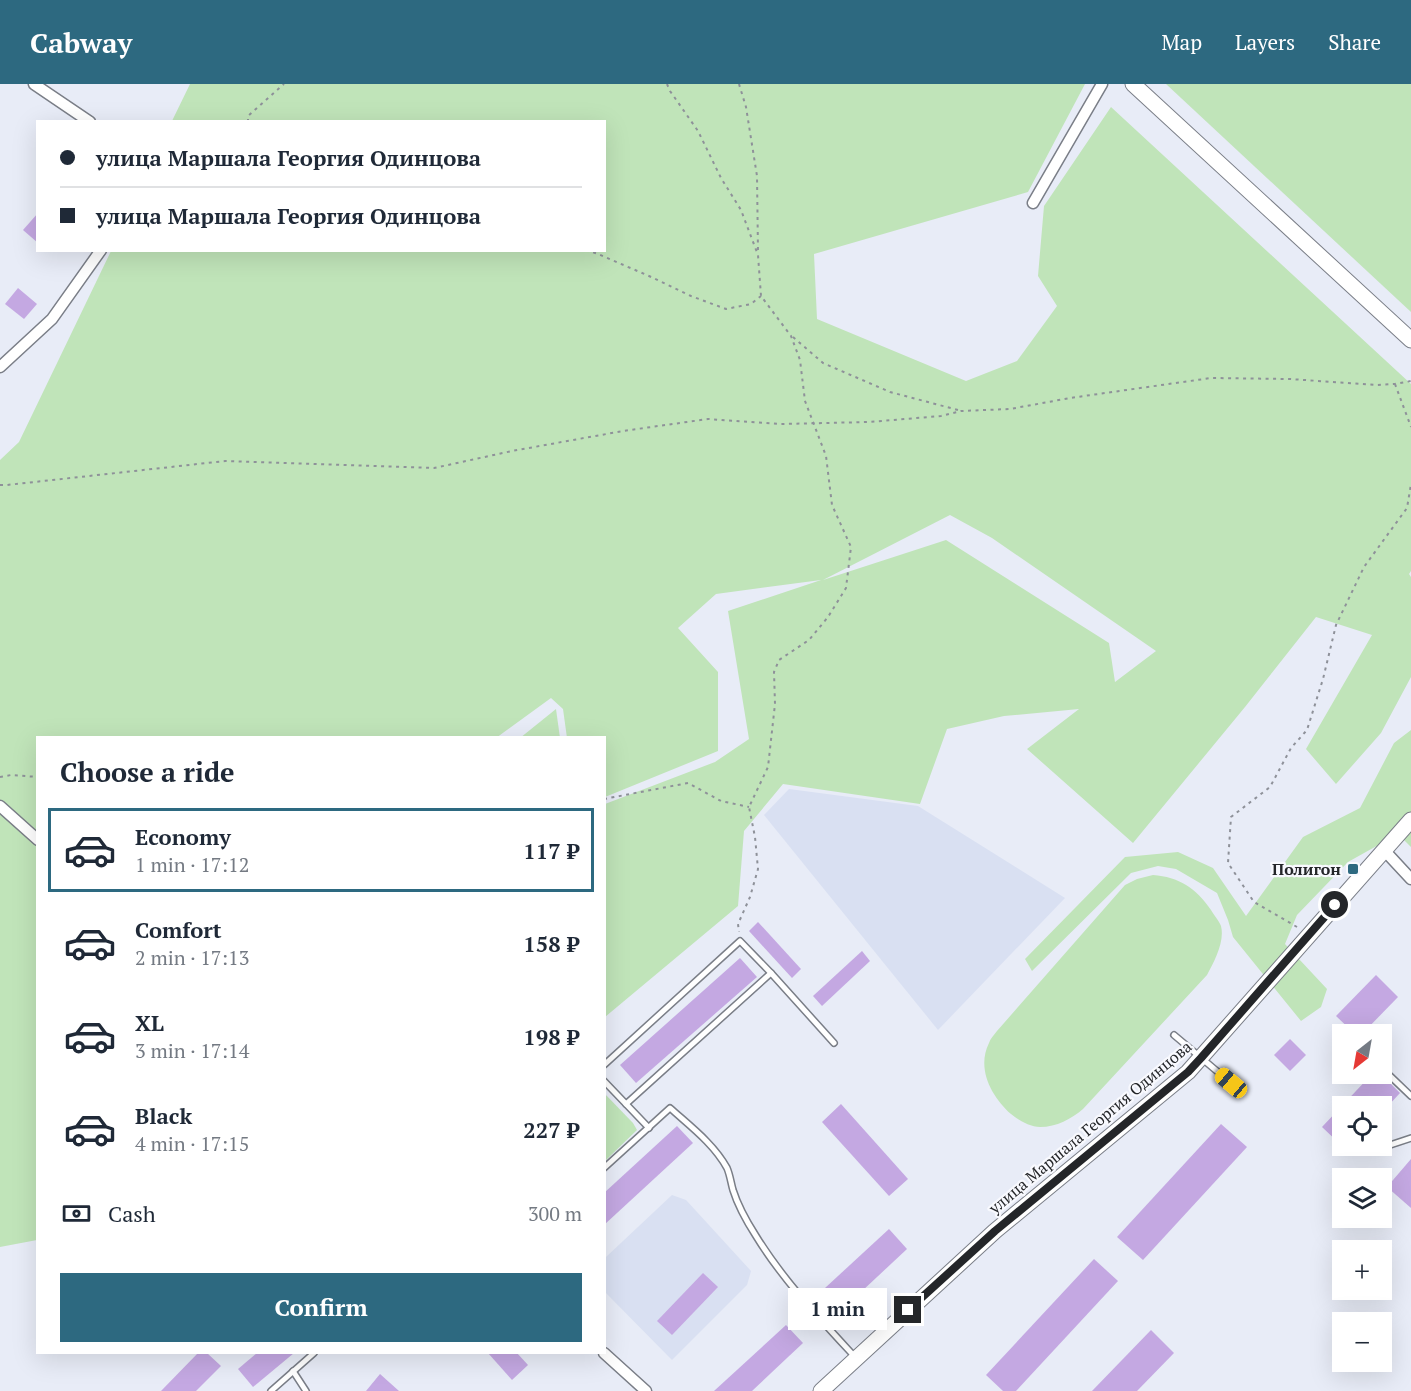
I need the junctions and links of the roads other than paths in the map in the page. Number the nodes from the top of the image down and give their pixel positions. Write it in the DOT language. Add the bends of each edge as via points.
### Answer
graph roads {
  1 [pos="34,84"];
  2 [pos="1102,84"];
  3 [pos="1133,84"];
  4 [pos="87,120"];
  5 [pos="1033,203"];
  6 [pos="100,252"];
  7 [pos="1411,340"];
  8 [pos="0,367"];
  9 [pos="0,806"];
  10 [pos="1411,820"];
  11 [pos="36,838"];
  12 [pos="1384,850"];
  13 [pos="1411,879"];
  14 [pos="771,973"];
  15 [pos="1174,1035"];
  16 [pos="834,1043"];
  17 [pos="1201,1058"];
  18 [pos="606,1063"];
  19 [pos="1392,1078"];
  20 [pos="606,1083"];
  21 [pos="1231,1083"];
  22 [pos="1411,1096"];
  23 [pos="626,1104"];
  24 [pos="649,1128"];
  25 [pos="1411,1138"];
  26 [pos="1392,1144"];
  27 [pos="606,1166"];
  28 [pos="313,1354"];
  29 [pos="605,1354"];
  30 [pos="856,1358"];
  31 [pos="293,1371"];
  32 [pos="271,1391"];
  33 [pos="306,1391"];
  34 [pos="646,1391"];
  35 [pos="821,1391"];
  1 -- 4 [label="street"];
  2 -- 5 [label="street"];
  3 -- 7 [label="street"];
  6 -- 8 [label="street" via="52,319"];
  9 -- 11 [label="street"];
  10 -- 12 [label="street, улица Маршала Георгия Одинцова"];
  12 -- 13 [label="street"];
  12 -- 17 [label="street, улица Маршала Георгия Одинцова"];
  14 -- 16 [label="lane"];
  14 -- 18 [label="lane" via="740,941"];
  14 -- 23 [label="lane"];
  15 -- 17 [label="lane"];
  17 -- 21 [label="lane"];
  17 -- 30 [label="street, улица Маршала Георгия Одинцова" via="995,1231"];
  19 -- 22 [label="lane"];
  20 -- 23 [label="lane"];
  23 -- 24 [label="lane"];
  24 -- 27 [label="lane"];
  24 -- 30 [label="lane" via="670,1108 718,1155 756,1237 812,1310"];
  25 -- 26 [label="lane"];
  28 -- 31 [label="lane"];
  29 -- 34 [label="street"];
  30 -- 35 [label="street, улица Маршала Георгия Одинцова"];
  31 -- 32 [label="lane"];
  31 -- 33 [label="lane"];
}
